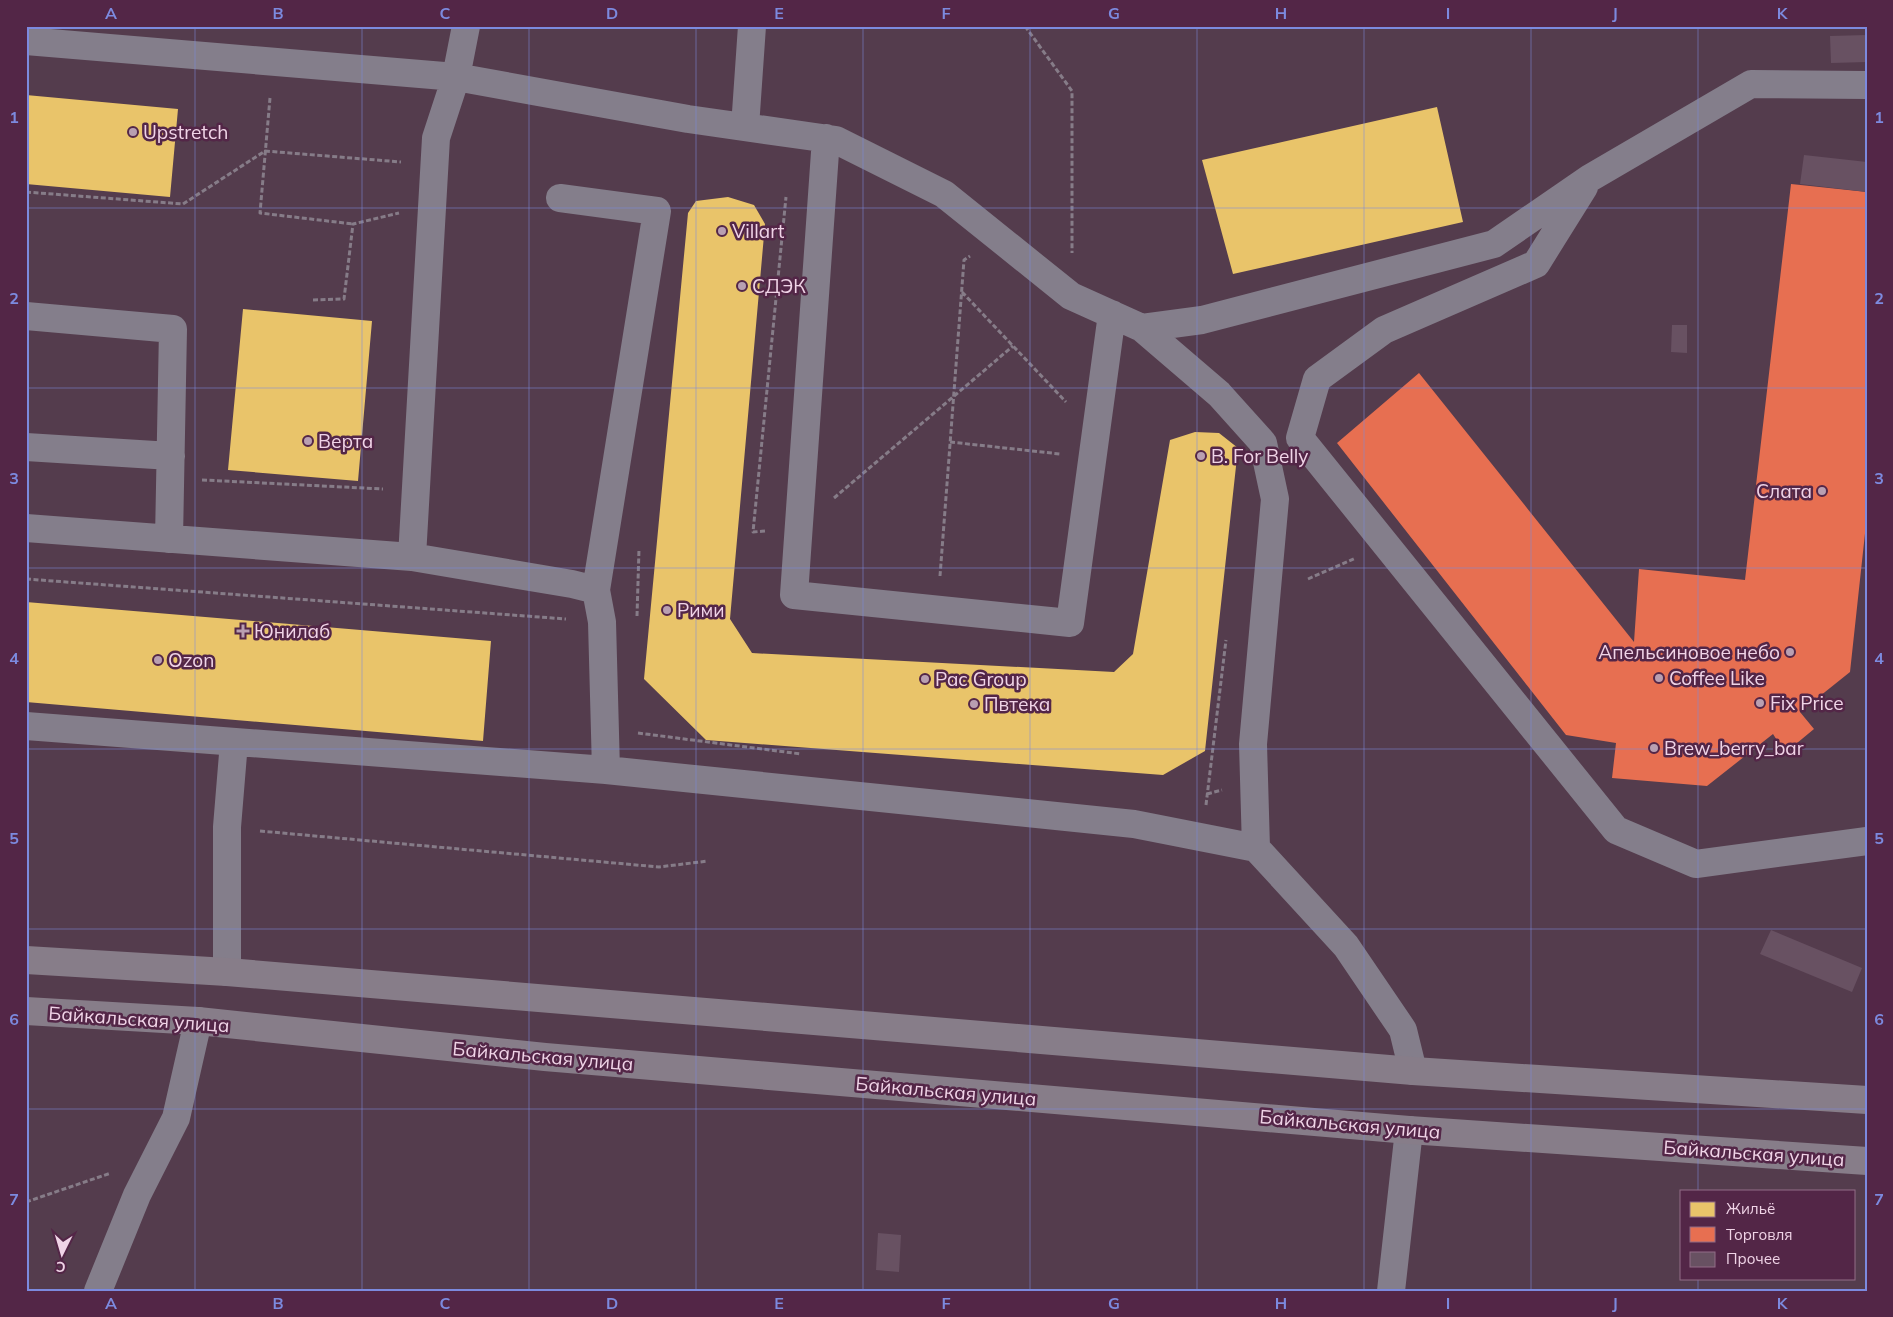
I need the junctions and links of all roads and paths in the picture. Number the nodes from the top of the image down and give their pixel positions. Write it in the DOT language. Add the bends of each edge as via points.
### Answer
graph roads {
  1 [pos="466,26"];
  2 [pos="752,26"];
  3 [pos="1025,26"];
  4 [pos="26,41"];
  5 [pos="456,77"];
  6 [pos="1867,85"];
  7 [pos="270,98"];
  8 [pos="746,127"];
  9 [pos="826,138"];
  10 [pos="265,151"];
  11 [pos="434,165"];
  12 [pos="1590,178"];
  13 [pos="26,192"];
  14 [pos="786,192"];
  15 [pos="560,198"];
  16 [pos="432,204"];
  17 [pos="353,224"];
  18 [pos="996,236"];
  19 [pos="962,292"];
  20 [pos="1071,296"];
  21 [pos="313,300"];
  22 [pos="1112,314"];
  23 [pos="26,316"];
  24 [pos="1142,328"];
  25 [pos="1013,346"];
  26 [pos="954,396"];
  27 [pos="950,442"];
  28 [pos="1094,446"];
  29 [pos="26,447"];
  30 [pos="171,467"];
  31 [pos="416,491"];
  32 [pos="26,528"];
  33 [pos="799,528"];
  34 [pos="169,539"];
  35 [pos="1386,545"];
  36 [pos="639,548"];
  37 [pos="412,557"];
  38 [pos="26,579"];
  39 [pos="1308,579"];
  40 [pos="596,590"];
  41 [pos="937,610"];
  42 [pos="637,617"];
  43 [pos="602,622"];
  44 [pos="26,726"];
  45 [pos="633,732"];
  46 [pos="234,742"];
  47 [pos="811,755"];
  48 [pos="606,770"];
  49 [pos="227,828"];
  50 [pos="1867,841"];
  51 [pos="1256,848"];
  52 [pos="708,861"];
  53 [pos="26,960"];
  54 [pos="227,972"];
  55 [pos="26,1011"];
  56 [pos="198,1021"];
  57 [pos="1413,1071"];
  58 [pos="1867,1100"];
  59 [pos="1409,1130"];
  60 [pos="156,1157"];
  61 [pos="1867,1161"];
  62 [pos="26,1202"];
  63 [pos="98,1291"];
  64 [pos="1391,1291"];
  1 -- 5 [label="street"];
  2 -- 8 [label="street"];
  3 -- 20 [label="path" via="1072,91"];
  4 -- 5 [label="street"];
  5 -- 8 [label="street"];
  5 -- 11 [label="street" via="436,138"];
  6 -- 12 [label="street" via="1751,84"];
  7 -- 10 [label="path"];
  8 -- 9 [label="street"];
  9 -- 18 [label="street" via="944,194"];
  9 -- 33 [label="street"];
  10 -- 11 [label="path"];
  10 -- 13 [label="path" via="183,204"];
  10 -- 17 [label="path" via="260,213"];
  11 -- 16 [label="street"];
  12 -- 24 [label="street" via="1494,244 1202,320"];
  12 -- 35 [label="street" via="1536,264 1384,330 1317,379 1300,438"];
  14 -- 33 [label="path" via="752,532"];
  15 -- 40 [label="street" via="657,211"];
  16 -- 17 [label="path"];
  16 -- 31 [label="street"];
  17 -- 21 [label="path" via="344,299"];
  18 -- 19 [label="path" via="964,260"];
  18 -- 20 [label="street"];
  19 -- 25 [label="path"];
  19 -- 26 [label="path"];
  20 -- 22 [label="street"];
  22 -- 24 [label="street"];
  22 -- 28 [label="street"];
  23 -- 30 [label="street" via="173,329"];
  24 -- 51 [label="street" via="1219,394 1263,443 1275,498 1253,744"];
  25 -- 26 [label="path"];
  25 -- 28 [label="path"];
  26 -- 27 [label="path"];
  26 -- 33 [label="path"];
  27 -- 28 [label="path"];
  27 -- 41 [label="path"];
  28 -- 41 [label="street" via="1070,623"];
  29 -- 30 [label="street"];
  30 -- 31 [label="path"];
  30 -- 34 [label="street"];
  31 -- 37 [label="street"];
  32 -- 34 [label="street"];
  33 -- 41 [label="street" via="794,596"];
  34 -- 37 [label="street"];
  35 -- 39 [label="path"];
  35 -- 50 [label="street" via="1616,830 1696,864"];
  36 -- 42 [label="path"];
  37 -- 40 [label="street"];
  38 -- 43 [label="path"];
  40 -- 43 [label="street"];
  43 -- 48 [label="street"];
  44 -- 46 [label="street"];
  45 -- 47 [label="path"];
  46 -- 48 [label="street"];
  46 -- 49 [label="street"];
  48 -- 51 [label="street" via="1134,824"];
  49 -- 52 [label="path" via="659,867"];
  49 -- 54 [label="street"];
  51 -- 57 [label="street" via="1346,946 1403,1030"];
  53 -- 54 [label="main road"];
  54 -- 57 [label="main road"];
  55 -- 56 [label="main road, Байкальская улица"];
  56 -- 59 [label="main road, Байкальская улица" via="545,1057"];
  56 -- 60 [label="street" via="176,1118"];
  57 -- 58 [label="main road"];
  59 -- 61 [label="main road, Байкальская улица"];
  59 -- 64 [label="street"];
  60 -- 62 [label="path"];
  60 -- 63 [label="street"];
}
